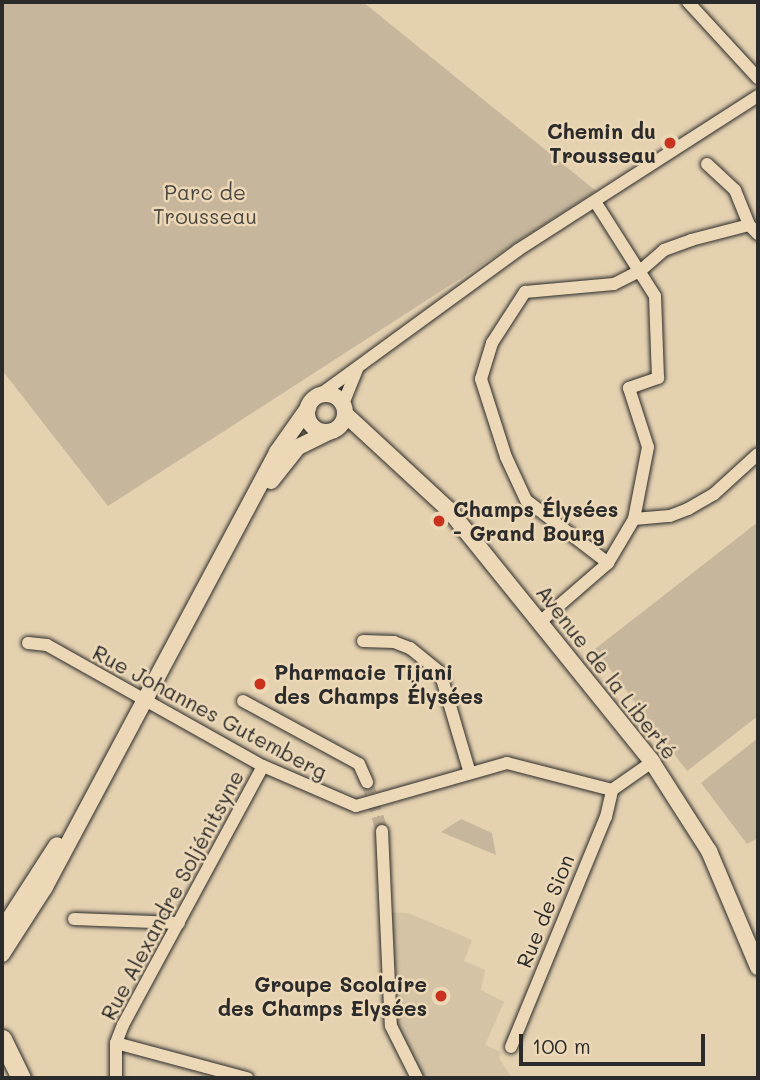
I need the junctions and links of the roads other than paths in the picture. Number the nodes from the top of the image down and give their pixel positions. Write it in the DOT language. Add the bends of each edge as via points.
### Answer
graph roads {
  1 [pos="688,2"];
  2 [pos="758,78"];
  3 [pos="758,96"];
  4 [pos="707,164"];
  5 [pos="596,203"];
  6 [pos="754,230"];
  7 [pos="640,271"];
  8 [pos="357,369"];
  9 [pos="313,402"];
  10 [pos="344,409"];
  11 [pos="331,432"];
  12 [pos="369,440"];
  13 [pos="758,454"];
  14 [pos="253,505"];
  15 [pos="634,519"];
  16 [pos="608,563"];
  17 [pos="540,622"];
  18 [pos="363,641"];
  19 [pos="28,643"];
  20 [pos="145,699"];
  21 [pos="243,701"];
  22 [pos="116,751"];
  23 [pos="652,762"];
  24 [pos="263,766"];
  25 [pos="470,773"];
  26 [pos="367,782"];
  27 [pos="612,790"];
  28 [pos="382,831"];
  29 [pos="74,919"];
  30 [pos="179,923"];
  31 [pos="2,930"];
  32 [pos="2,954"];
  33 [pos="758,967"];
  34 [pos="2,1039"];
  35 [pos="116,1043"];
  36 [pos="511,1047"];
  37 [pos="250,1077"];
  38 [pos="21,1078"];
  39 [pos="116,1078"];
  40 [pos="417,1078"];
  1 -- 2 [label="street"];
  3 -- 5 [label="street"];
  4 -- 6 [label="street" via="734,190"];
  5 -- 7 [label="street"];
  5 -- 8 [label="street" via="518,250"];
  6 -- 7 [label="street" via="664,250"];
  7 -- 15 [label="street" via="655,296 658,378 629,388 648,447"];
  7 -- 16 [label="street" via="614,284 525,292 492,343 481,379 506,457 526,500"];
  8 -- 9 [label="street"];
  8 -- 10 [label="street"];
  9 -- 10 [label="street" via="332,395"];
  9 -- 11 [label="street" via="312,426"];
  9 -- 14 [label="street" via="277,452"];
  10 -- 11 [label="street"];
  10 -- 12 [label="street, Avenue de la Liberté"];
  11 -- 12 [label="street, Avenue de la Liberté"];
  11 -- 14 [label="street" via="298,447"];
  12 -- 17 [label="street, Avenue de la Liberté" via="449,510"];
  13 -- 15 [label="street" via="714,494 688,509 662,518"];
  14 -- 20 [label="street"];
  15 -- 16 [label="street"];
  16 -- 17 [label="street"];
  17 -- 23 [label="street, Avenue de la Liberté"];
  18 -- 25 [label="street" via="394,642 410,648 440,672"];
  19 -- 20 [label="street, Rue Johannes Gutemberg" via="47,645"];
  20 -- 22 [label="street"];
  20 -- 24 [label="street, Rue Johannes Gutemberg"];
  21 -- 26 [label="street" via="359,764"];
  22 -- 31 [label="street"];
  22 -- 32 [label="street" via="46,887"];
  23 -- 27 [label="street"];
  23 -- 33 [label="street, Avenue de la Liberté" via="709,850"];
  24 -- 25 [label="street, Rue Johannes Gutemberg" via="356,806"];
  24 -- 30 [label="street, Rue Alexandre Soljénitsyne"];
  25 -- 27 [label="street, Rue Johannes Gutemberg" via="507,762"];
  27 -- 36 [label="street, Rue de Sion" via="606,817"];
  28 -- 40 [label="street" via="391,1026"];
  29 -- 30 [label="street"];
  30 -- 35 [label="street, Rue Alexandre Soljénitsyne"];
  34 -- 38 [label="main road"];
  35 -- 37 [label="street, Rue Alexandre Soljénitsyne"];
  35 -- 39 [label="street, Rue Alexandre Soljénitsyne"];
}
